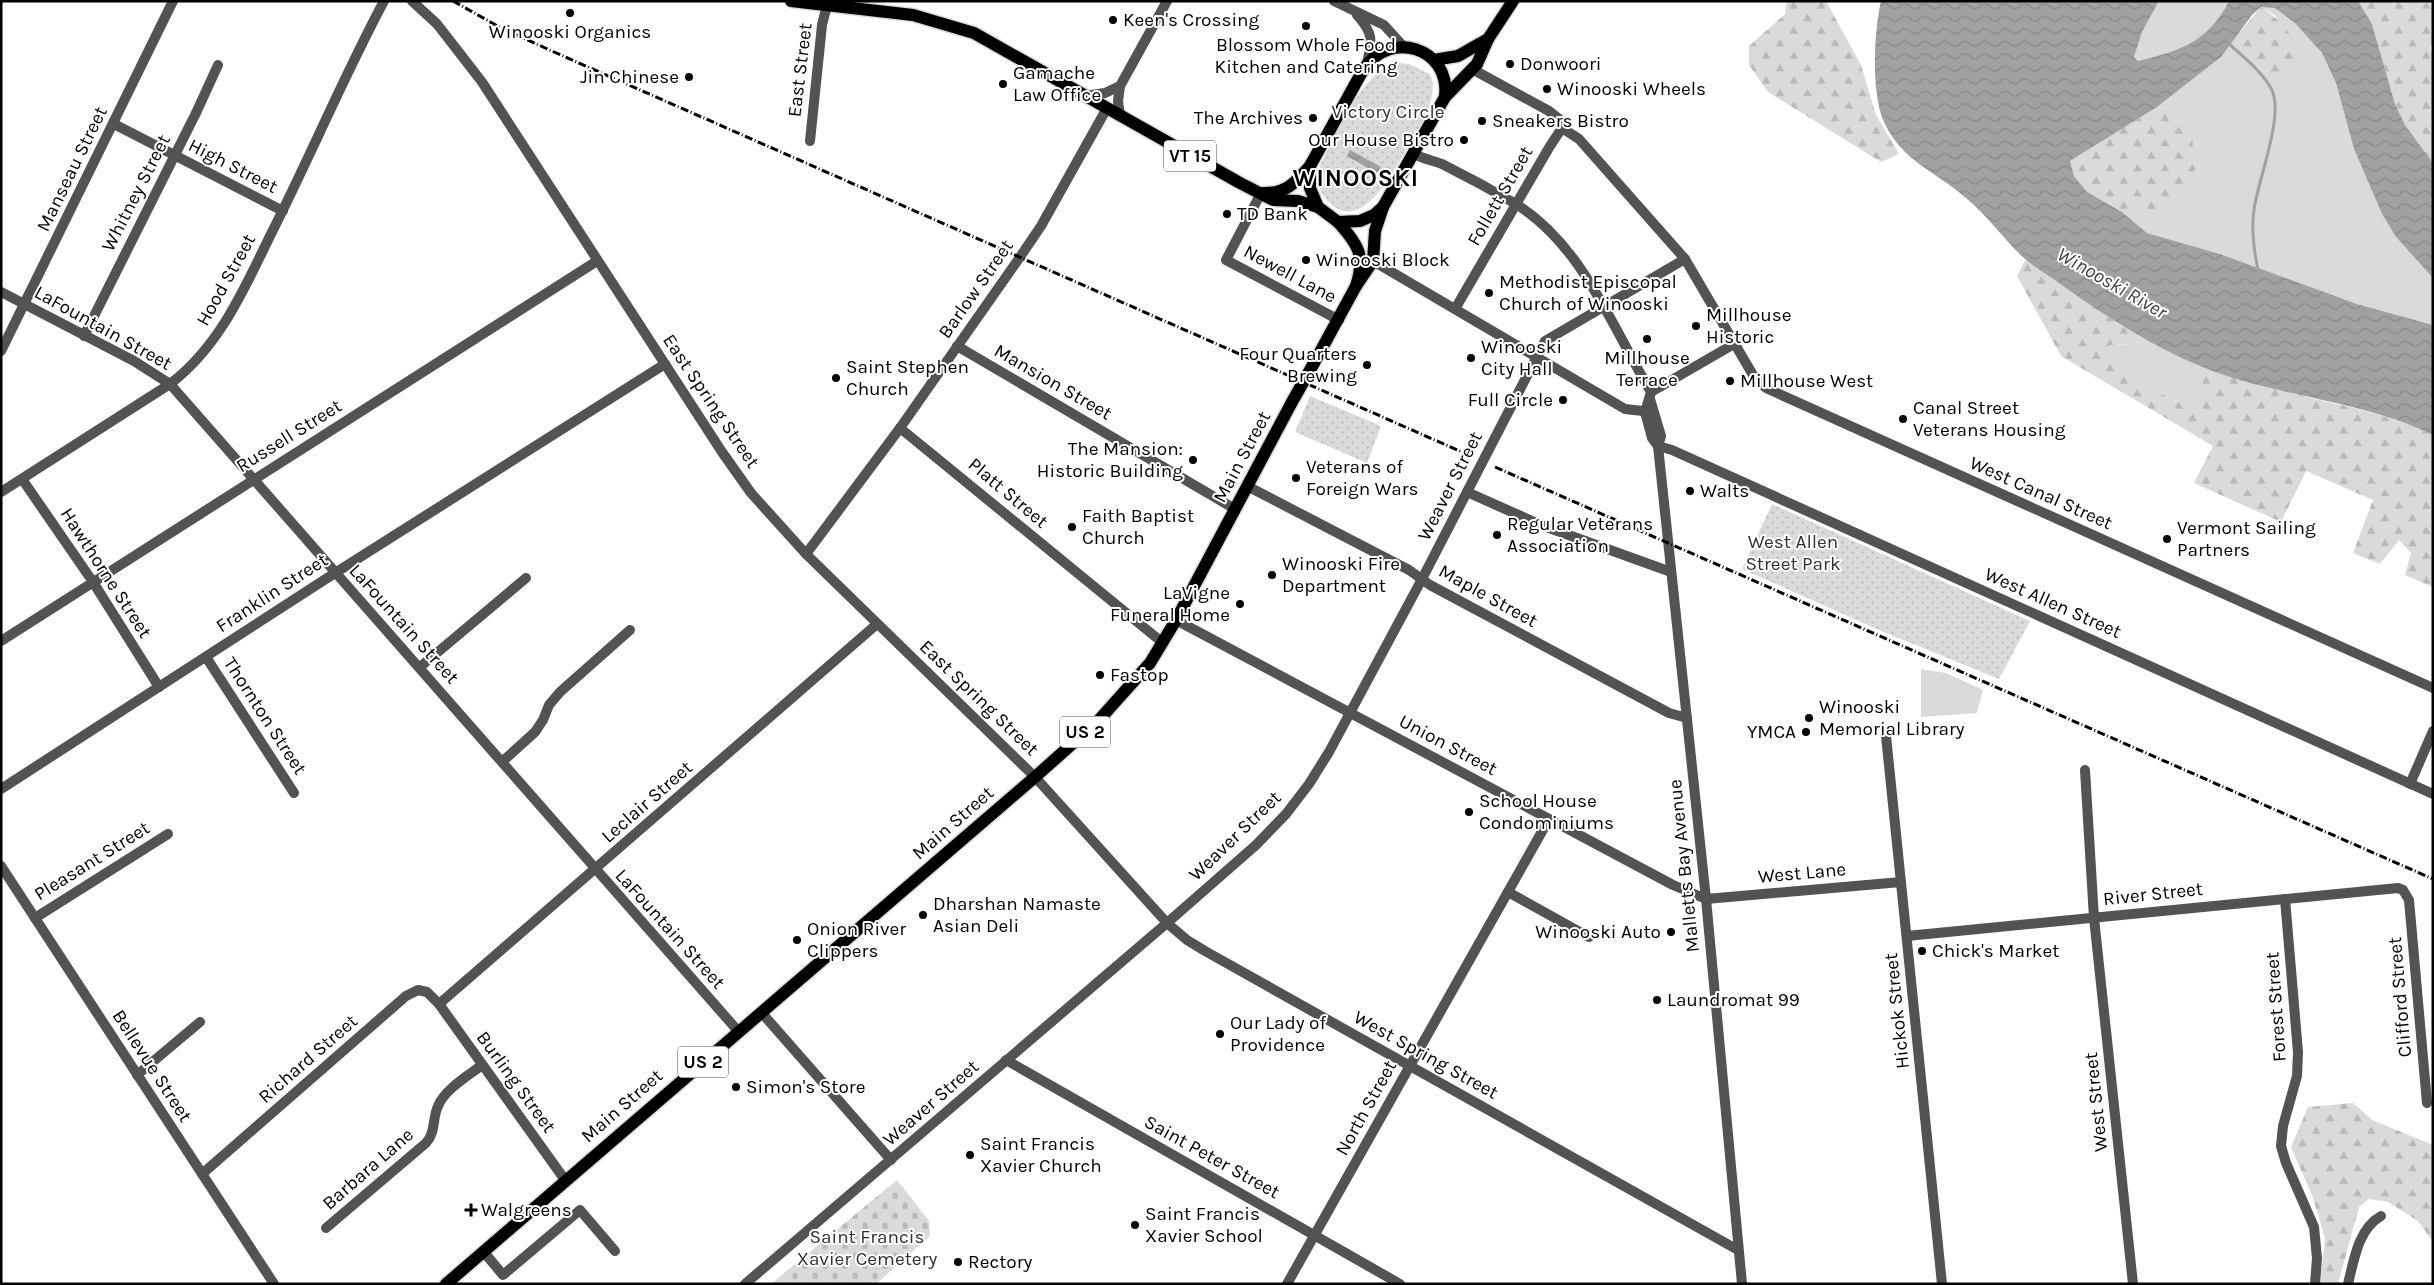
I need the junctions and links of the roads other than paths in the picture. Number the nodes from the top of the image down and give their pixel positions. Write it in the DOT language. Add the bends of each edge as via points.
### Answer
graph roads {
  1 [pos="173,1"];
  2 [pos="384,1"];
  3 [pos="412,1"];
  4 [pos="791,1"];
  5 [pos="1167,1"];
  6 [pos="1334,1"];
  7 [pos="1513,1"];
  8 [pos="832,4"];
  9 [pos="1356,14"];
  10 [pos="1488,39"];
  11 [pos="1404,47"];
  12 [pos="1434,60"];
  13 [pos="1367,64"];
  14 [pos="218,65"];
  15 [pos="1472,69"];
  16 [pos="1120,86"];
  17 [pos="1085,96"];
  18 [pos="1445,97"];
  19 [pos="1107,108"];
  20 [pos="1120,116"];
  21 [pos="114,124"];
  22 [pos="1562,128"];
  23 [pos="810,141"];
  24 [pos="174,156"];
  25 [pos="1418,156"];
  26 [pos="1310,166"];
  27 [pos="1261,193"];
  28 [pos="1516,204"];
  29 [pos="1318,206"];
  30 [pos="1383,207"];
  31 [pos="283,211"];
  32 [pos="1338,222"];
  33 [pos="1685,259"];
  34 [pos="597,261"];
  35 [pos="1373,261"];
  36 [pos="1356,286"];
  37 [pos="1,292"];
  38 [pos="24,304"];
  39 [pos="1602,308"];
  40 [pos="1455,309"];
  41 [pos="1339,320"];
  42 [pos="84,336"];
  43 [pos="1734,344"];
  44 [pos="957,346"];
  45 [pos="1,351"];
  46 [pos="1537,357"];
  47 [pos="665,364"];
  48 [pos="170,384"];
  49 [pos="1650,396"];
  50 [pos="1650,412"];
  51 [pos="900,428"];
  52 [pos="1658,446"];
  53 [pos="22,479"];
  54 [pos="253,479"];
  55 [pos="1247,486"];
  56 [pos="1,492"];
  57 [pos="1467,492"];
  58 [pos="1235,509"];
  59 [pos="806,554"];
  60 [pos="1671,572"];
  61 [pos="335,573"];
  62 [pos="526,578"];
  63 [pos="1422,579"];
  64 [pos="93,582"];
  65 [pos="1176,620"];
  66 [pos="877,624"];
  67 [pos="630,630"];
  68 [pos="1,641"];
  69 [pos="1163,643"];
  70 [pos="206,657"];
  71 [pos="420,667"];
  72 [pos="159,686"];
  73 [pos="2433,688"];
  74 [pos="1350,713"];
  75 [pos="1687,718"];
  76 [pos="2433,731"];
  77 [pos="1886,736"];
  78 [pos="502,762"];
  79 [pos="2085,770"];
  80 [pos="1035,777"];
  81 [pos="2410,784"];
  82 [pos="1,789"];
  83 [pos="294,793"];
  84 [pos="2433,794"];
  85 [pos="1550,819"];
  86 [pos="168,834"];
  87 [pos="1,866"];
  88 [pos="594,870"];
  89 [pos="1901,882"];
  90 [pos="2403,890"];
  91 [pos="1508,892"];
  92 [pos="1706,899"];
  93 [pos="2285,899"];
  94 [pos="35,918"];
  95 [pos="2094,918"];
  96 [pos="1167,923"];
  97 [pos="1907,936"];
  98 [pos="1589,937"];
  99 [pos="439,1004"];
  100 [pos="761,1012"];
  101 [pos="200,1022"];
  102 [pos="738,1031"];
  103 [pos="1006,1060"];
  104 [pos="482,1065"];
  105 [pos="1410,1066"];
  106 [pos="137,1075"];
  107 [pos="2427,1102"];
  108 [pos="891,1160"];
  109 [pos="202,1174"];
  110 [pos="565,1180"];
  111 [pos="2381,1216"];
  112 [pos="326,1228"];
  113 [pos="1314,1235"];
  114 [pos="1738,1250"];
  115 [pos="615,1251"];
  116 [pos="483,1252"];
  117 [pos="274,1284"];
  118 [pos="446,1284"];
  119 [pos="745,1284"];
  120 [pos="1287,1284"];
  121 [pos="1400,1284"];
  122 [pos="1742,1284"];
  123 [pos="1942,1284"];
  124 [pos="2133,1284"];
  125 [pos="2314,1284"];
  126 [pos="2348,1284"];
  1 -- 21 [label="street, Manseau Street"];
  2 -- 31 [label="street, Hood Street"];
  3 -- 34 [label="street, East Spring Street" via="437,24 478,76"];
  4 -- 8 [label="main road, VT 15"];
  5 -- 16 [label="street"];
  6 -- 9 [label="street"];
  7 -- 10 [label="main road"];
  8 -- 17 [label="main road, VT 15" via="913,15 965,29 990,40"];
  8 -- 23 [label="street, East Street" via="822,25"];
  9 -- 11 [label="street" via="1384,25"];
  9 -- 13 [label="street" via="1368,26 1371,36"];
  10 -- 12 [label="main road" via="1458,56"];
  10 -- 15 [label="main road"];
  11 -- 12 [label="main road"];
  11 -- 13 [label="main road" via="1384,50"];
  12 -- 18 [label="main road" via="1444,74"];
  13 -- 26 [label="main road"];
  14 -- 24 [label="street, Whitney Street"];
  15 -- 18 [label="main road"];
  15 -- 22 [label="street, West Canal Street" via="1549,111 1559,119"];
  16 -- 17 [label="street" via="1105,93"];
  16 -- 20 [label="street"];
  17 -- 19 [label="main road, VT 15"];
  18 -- 25 [label="main road"];
  19 -- 20 [label="main road, VT 15"];
  19 -- 44 [label="street, Barlow Street" via="1041,226"];
  20 -- 27 [label="main road, VT 15"];
  21 -- 24 [label="street, High Street"];
  21 -- 38 [label="street, Manseau Street"];
  22 -- 28 [label="street, Follett Street"];
  22 -- 33 [label="street, West Canal Street" via="1585,145"];
  24 -- 31 [label="street, High Street"];
  24 -- 42 [label="street, Whitney Street"];
  25 -- 28 [label="street, Malletts Bay Avenue" via="1440,163"];
  25 -- 30 [label="main road"];
  26 -- 27 [label="main road" via="1289,188"];
  26 -- 29 [label="main road" via="1310,188"];
  27 -- 29 [label="main road, VT 15" via="1273,200"];
  27 -- 41 [label="street, Newell Lane" via="1226,260"];
  28 -- 39 [label="street, Malletts Bay Avenue" via="1562,244"];
  28 -- 40 [label="street, Follett Street"];
  29 -- 32 [label="main road, Main Street / US 2"];
  30 -- 32 [label="main road" via="1368,218"];
  30 -- 35 [label="main road" via="1375,231"];
  31 -- 48 [label="street, Hood Street" via="217,336"];
  32 -- 36 [label="main road, Main Street / US 2" via="1354,240 1360,254 1361,272"];
  33 -- 39 [label="street, Weaver Street"];
  33 -- 43 [label="street, West Canal Street"];
  34 -- 47 [label="street, East Spring Street"];
  34 -- 54 [label="street, Russell Street"];
  35 -- 36 [label="main road, Main Street / US 2"];
  35 -- 40 [label="street"];
  36 -- 41 [label="main road, Main Street / US 2"];
  37 -- 38 [label="street, LaFountain Street"];
  38 -- 42 [label="street, LaFountain Street"];
  38 -- 45 [label="street, Manseau Street"];
  39 -- 46 [label="street, Weaver Street" via="1545,341"];
  39 -- 49 [label="street, Malletts Bay Avenue"];
  40 -- 46 [label="street"];
  41 -- 55 [label="main road, Main Street / US 2, bridge"];
  42 -- 48 [label="street, LaFountain Street" via="134,361"];
  43 -- 49 [label="street"];
  43 -- 73 [label="street, West Canal Street" via="1757,380 1773,392"];
  44 -- 51 [label="street, Barlow Street"];
  44 -- 58 [label="street, Mansion Street"];
  46 -- 50 [label="street" via="1625,409"];
  46 -- 57 [label="street, Weaver Street"];
  47 -- 59 [label="street, East Spring Street" via="741,479"];
  47 -- 61 [label="street, Franklin Street"];
  48 -- 53 [label="street, Hood Street"];
  48 -- 54 [label="street, LaFountain Street"];
  49 -- 50 [label="street, Malletts Bay Avenue"];
  50 -- 52 [label="street, Malletts Bay Avenue" via="1652,438"];
  51 -- 59 [label="street, Barlow Street"];
  51 -- 69 [label="street, Platt Street"];
  52 -- 60 [label="street, Malletts Bay Avenue"];
  52 -- 81 [label="street, West Allen Street"];
  53 -- 56 [label="street, Hood Street"];
  53 -- 64 [label="street, Hawthorne Street"];
  54 -- 61 [label="street, LaFountain Street"];
  54 -- 64 [label="street, Russell Street"];
  55 -- 58 [label="main road, Main Street / US 2"];
  55 -- 63 [label="street, Maple Street"];
  57 -- 60 [label="street" via="1541,525"];
  57 -- 63 [label="street, Weaver Street"];
  58 -- 65 [label="main road, Main Street / US 2"];
  59 -- 66 [label="street, East Spring Street"];
  60 -- 75 [label="street, Malletts Bay Avenue"];
  61 -- 70 [label="street, Franklin Street"];
  61 -- 71 [label="street, LaFountain Street"];
  62 -- 71 [label="street"];
  63 -- 74 [label="street, Weaver Street"];
  63 -- 75 [label="street, Maple Street" via="1669,713"];
  64 -- 68 [label="street, Russell Street"];
  64 -- 72 [label="street, Hawthorne Street"];
  65 -- 69 [label="main road, Main Street / US 2"];
  65 -- 74 [label="street, Union Street"];
  66 -- 80 [label="street, East Spring Street"];
  66 -- 88 [label="street, Leclair Street"];
  67 -- 78 [label="street" via="560,692 535,732"];
  69 -- 80 [label="main road, Main Street / US 2" via="1133,685"];
  70 -- 72 [label="street, Franklin Street"];
  70 -- 83 [label="street, Thornton Street"];
  71 -- 78 [label="street, LaFountain Street"];
  72 -- 82 [label="street, Franklin Street"];
  74 -- 85 [label="street, Union Street"];
  74 -- 96 [label="street, Weaver Street" via="1309,784 1286,814 1256,845"];
  75 -- 92 [label="street, Malletts Bay Avenue"];
  76 -- 81 [label="street"];
  77 -- 89 [label="street, Hickok Street"];
  78 -- 88 [label="street, LaFountain Street"];
  79 -- 95 [label="street, West Street"];
  80 -- 96 [label="street, West Spring Street"];
  80 -- 100 [label="main road, Main Street / US 2"];
  81 -- 84 [label="street, West Allen Street"];
  85 -- 91 [label="street, North Street"];
  85 -- 92 [label="street, Union Street" via="1673,885"];
  86 -- 94 [label="street, Pleasant Street"];
  87 -- 94 [label="street, Bellevue Street"];
  88 -- 99 [label="street, Leclair Street"];
  88 -- 102 [label="street, LaFountain Street"];
  89 -- 92 [label="street, West Lane"];
  89 -- 97 [label="street, Hickok Street"];
  90 -- 93 [label="street, River Street" via="2391,888"];
  90 -- 107 [label="street, Clifford Street" via="2409,900"];
  91 -- 98 [label="street"];
  91 -- 105 [label="street, North Street"];
  92 -- 114 [label="street, Malletts Bay Avenue"];
  93 -- 95 [label="street, River Street"];
  93 -- 125 [label="street, Forest Street" via="2298,1052 2297,1076 2283,1126 2281,1146 2314,1227 2317,1258"];
  94 -- 106 [label="street, Bellevue Street"];
  95 -- 97 [label="street, River Street"];
  95 -- 124 [label="street, West Street"];
  96 -- 103 [label="street, Weaver Street"];
  96 -- 105 [label="street, West Spring Street" via="1205,951"];
  97 -- 123 [label="street, Hickok Street"];
  99 -- 104 [label="street, Burling Street"];
  99 -- 109 [label="street, Richard Street" via="424,991 409,994"];
  100 -- 102 [label="main road, Main Street / US 2"];
  100 -- 108 [label="street"];
  101 -- 106 [label="street"];
  102 -- 110 [label="main road, Main Street / US 2"];
  103 -- 108 [label="street, Weaver Street"];
  103 -- 113 [label="street, Saint Peter Street"];
  104 -- 110 [label="street, Burling Street"];
  104 -- 112 [label="street, Barbara Lane" via="441,1101 432,1135 426,1143"];
  105 -- 113 [label="street, North Street"];
  105 -- 114 [label="street, West Spring Street"];
  106 -- 109 [label="street, Bellevue Street"];
  108 -- 119 [label="street, Weaver Street"];
  109 -- 117 [label="street, Bellevue Street"];
  110 -- 116 [label="main road, Main Street / US 2"];
  111 -- 126 [label="street" via="2371,1222 2360,1239"];
  113 -- 120 [label="street, North Street"];
  113 -- 121 [label="street, Saint Peter Street"];
  114 -- 122 [label="street, Malletts Bay Avenue"];
  115 -- 116 [label="street" via="580,1210 503,1275"];
  116 -- 118 [label="main road, Main Street / US 2"];
}
